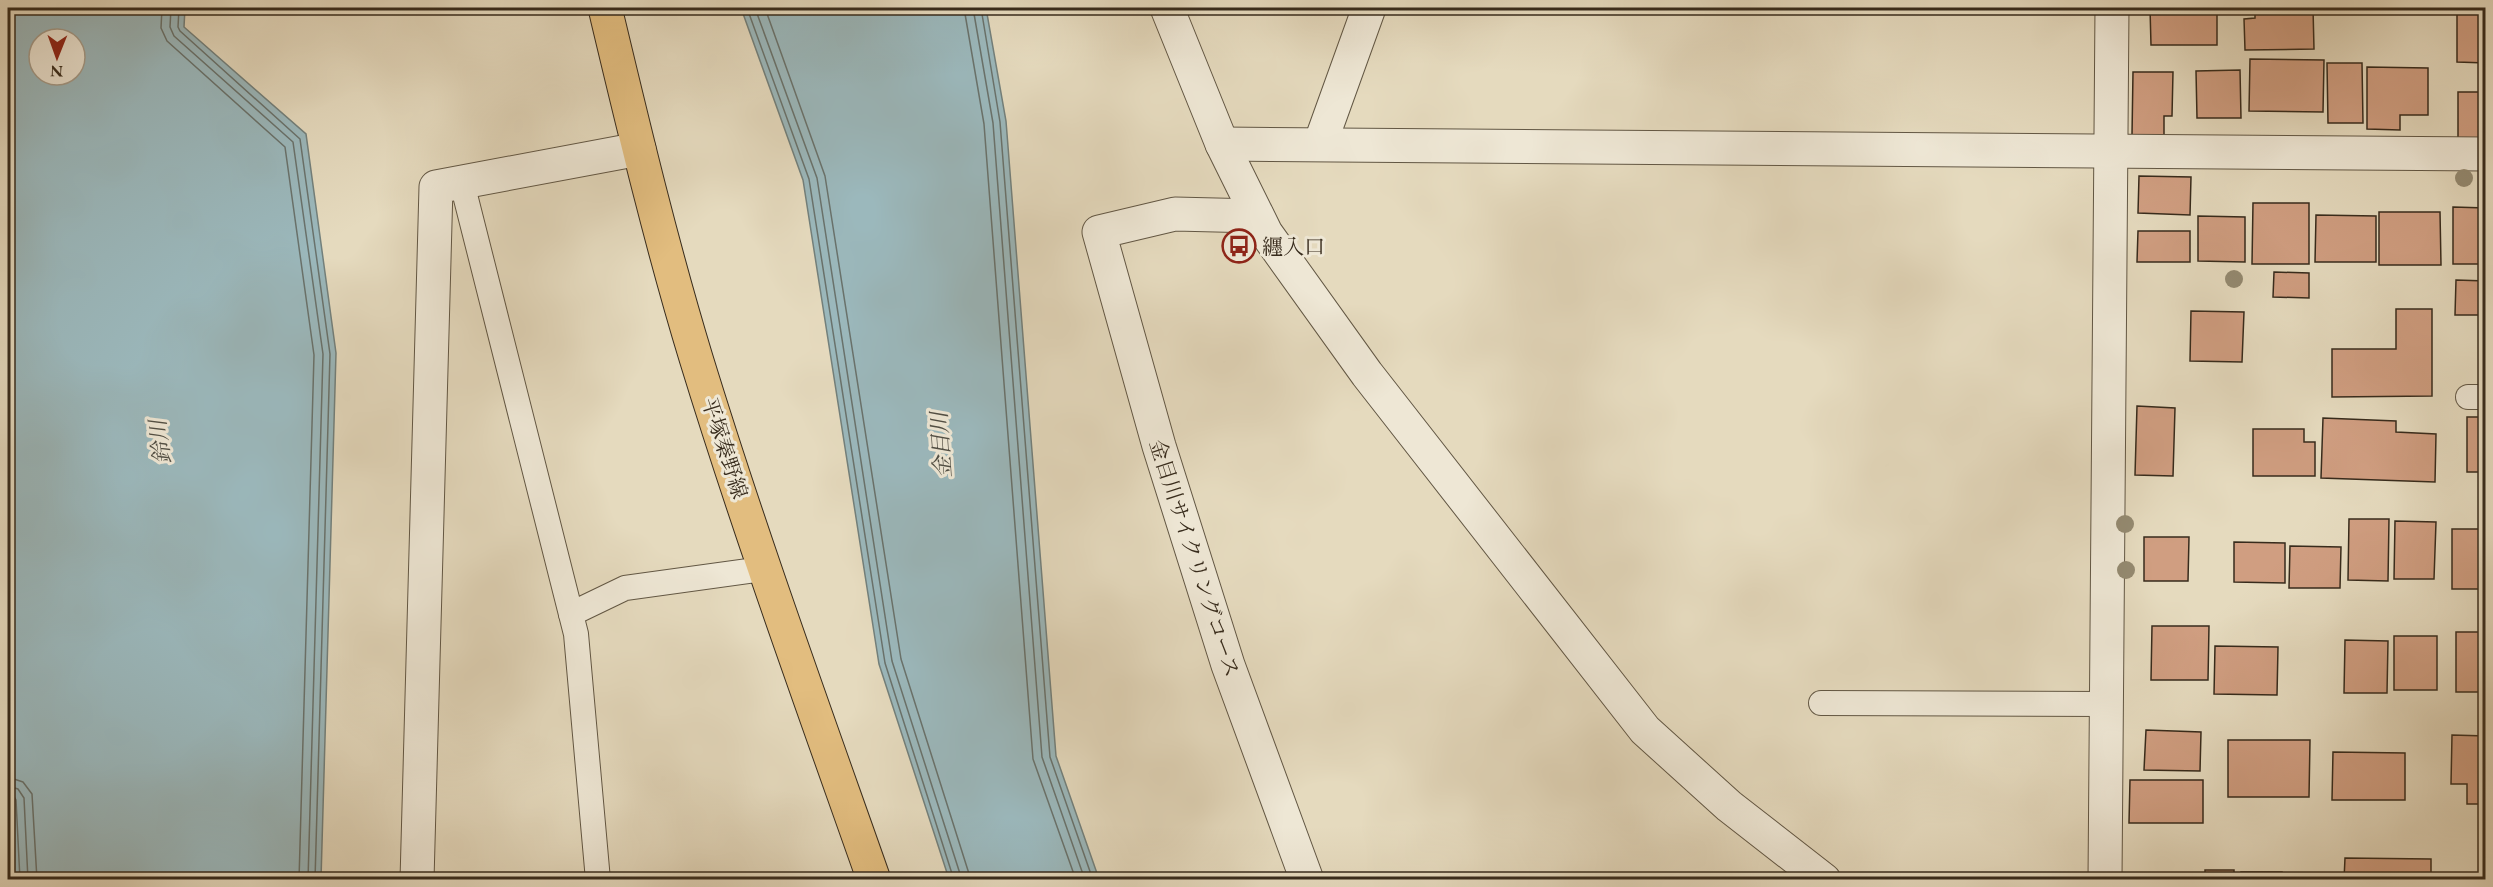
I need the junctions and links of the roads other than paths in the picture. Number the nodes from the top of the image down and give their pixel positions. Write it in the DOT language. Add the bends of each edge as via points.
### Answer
graph roads {
  1 [pos="604,8"];
  2 [pos="1167,8"];
  3 [pos="1369,8"];
  4 [pos="2112,8"];
  5 [pos="1222,144"];
  6 [pos="1320,144"];
  7 [pos="639,149"];
  8 [pos="2111,152"];
  9 [pos="2486,154"];
  10 [pos="462,183"];
  11 [pos="1257,216"];
  12 [pos="763,569"];
  13 [pos="571,614"];
  14 [pos="1821,703"];
  15 [pos="2106,704"];
  16 [pos="417,879"];
  17 [pos="598,879"];
  18 [pos="874,879"];
  19 [pos="1307,879"];
  20 [pos="1824,879"];
  21 [pos="2105,879"];
  1 -- 7 [label="main road, 平塚秦野線"];
  2 -- 5 [label="street"];
  3 -- 6 [label="street"];
  4 -- 8 [label="street"];
  5 -- 6 [label="street"];
  5 -- 11 [label="street"];
  6 -- 8 [label="street"];
  7 -- 10 [label="street"];
  7 -- 12 [label="main road, 平塚秦野線" via="696,356"];
  8 -- 9 [label="street"];
  8 -- 15 [label="street"];
  10 -- 13 [label="lane"];
  10 -- 16 [label="street" via="436,187"];
  11 -- 19 [label="street, 金目川サイクリングコース" via="1175,214 1099,231 1159,446 1221,643"];
  11 -- 20 [label="street" via="1367,374 1645,729 1729,806"];
  12 -- 13 [label="lane" via="626,588"];
  12 -- 18 [label="main road, 平塚秦野線"];
  13 -- 17 [label="lane"];
  14 -- 15 [label="lane"];
  15 -- 21 [label="street"];
}
